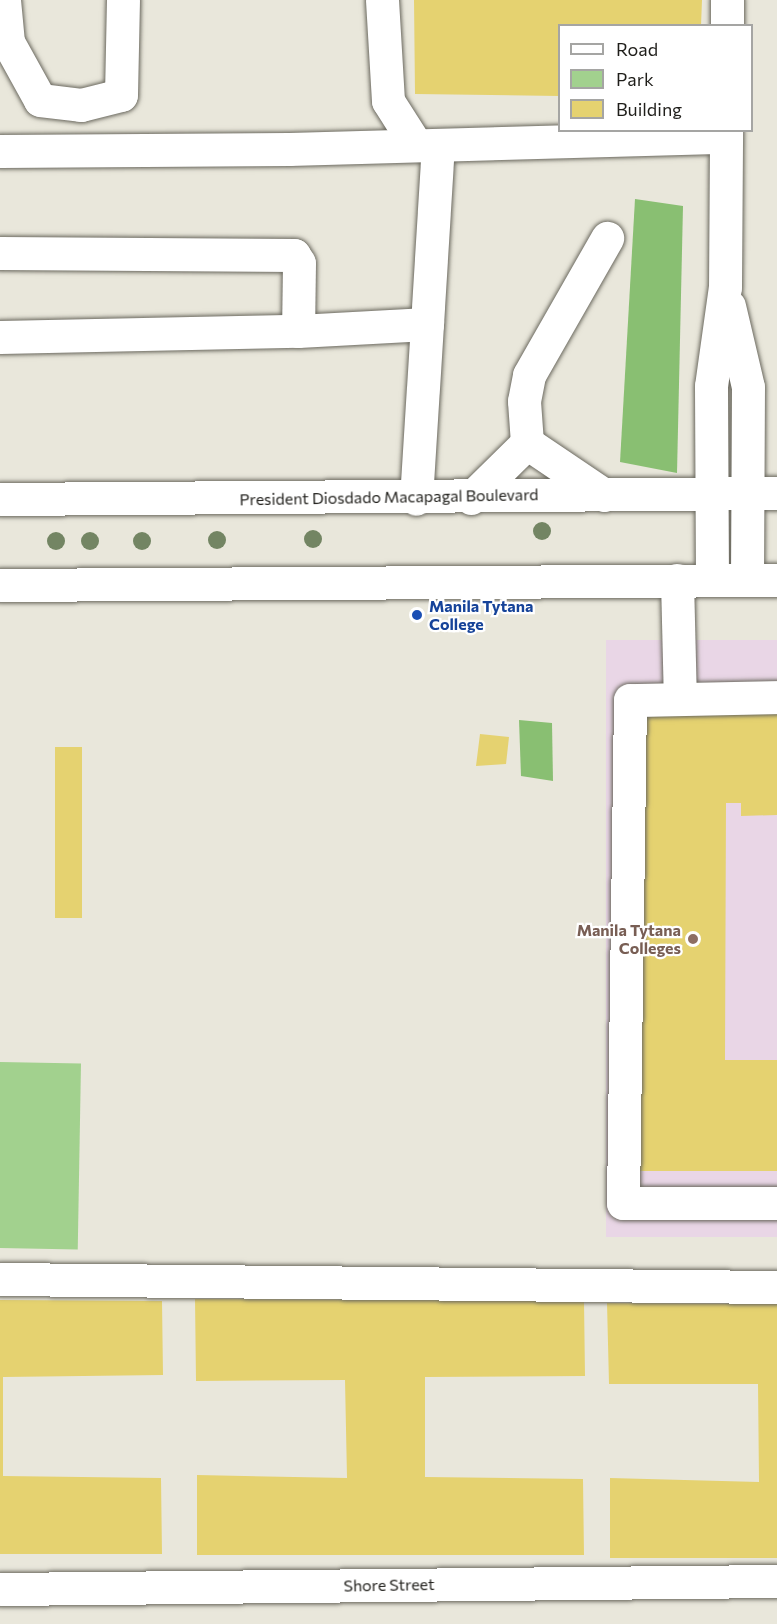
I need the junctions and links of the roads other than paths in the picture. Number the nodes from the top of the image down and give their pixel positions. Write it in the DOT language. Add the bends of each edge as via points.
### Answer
graph roads {
  1 [pos="4,0"];
  2 [pos="123,0"];
  3 [pos="382,0"];
  4 [pos="727,0"];
  5 [pos="727,24"];
  6 [pos="726,134"];
  7 [pos="427,145"];
  8 [pos="0,151"];
  9 [pos="607,238"];
  10 [pos="0,253"];
  11 [pos="725,287"];
  12 [pos="427,324"];
  13 [pos="298,332"];
  14 [pos="0,337"];
  15 [pos="527,443"];
  16 [pos="711,493"];
  17 [pos="762,493"];
  18 [pos="604,495"];
  19 [pos="416,498"];
  20 [pos="471,498"];
  21 [pos="0,499"];
  22 [pos="677,580"];
  23 [pos="712,580"];
  24 [pos="762,580"];
  25 [pos="0,585"];
  26 [pos="777,698"];
  27 [pos="680,699"];
  28 [pos="777,1203"];
  29 [pos="0,1279"];
  30 [pos="777,1287"];
  31 [pos="777,1581"];
  32 [pos="0,1589"];
  1 -- 2 [label="main road" via="8,42 40,100 81,105 121,95"];
  3 -- 7 [label="main road" via="387,101"];
  4 -- 5 [label="main road"];
  6 -- 7 [label="main road"];
  6 -- 11 [label="main road"];
  7 -- 8 [label="main road"];
  7 -- 12 [label="main road"];
  9 -- 15 [label="main road" via="529,375 524,401"];
  10 -- 13 [label="main road" via="294,255 299,263"];
  11 -- 16 [label="main road" via="711,386"];
  11 -- 17 [label="main road" via="748,387"];
  12 -- 13 [label="main road"];
  12 -- 19 [label="main road"];
  13 -- 14 [label="main road"];
  15 -- 18 [label="main road"];
  15 -- 20 [label="main road"];
  16 -- 17 [label="main road, President Diosdado Macapagal Boulevard"];
  16 -- 18 [label="main road, President Diosdado Macapagal Boulevard"];
  16 -- 23 [label="main road"];
  17 -- 24 [label="main road"];
  18 -- 20 [label="main road, President Diosdado Macapagal Boulevard"];
  19 -- 20 [label="main road, President Diosdado Macapagal Boulevard"];
  19 -- 21 [label="main road, President Diosdado Macapagal Boulevard"];
  22 -- 23 [label="main road"];
  22 -- 25 [label="main road"];
  22 -- 27 [label="main road"];
  23 -- 24 [label="main road"];
  26 -- 27 [label="main road"];
  27 -- 28 [label="main road" via="630,700 623,1203"];
  29 -- 30 [label="main road"];
  31 -- 32 [label="main road, Shore Street"];
}
